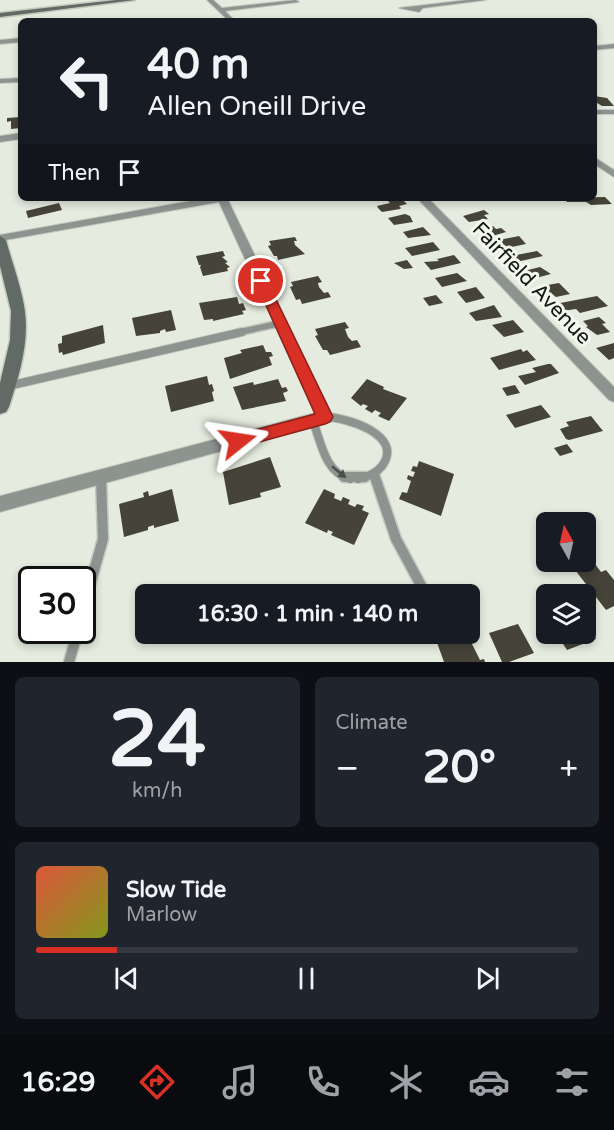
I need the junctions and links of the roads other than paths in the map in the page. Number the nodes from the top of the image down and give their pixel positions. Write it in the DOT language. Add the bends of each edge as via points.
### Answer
graph roads {
  1 [pos="132,0"];
  2 [pos="210,0"];
  3 [pos="483,0"];
  4 [pos="296,2"];
  5 [pos="420,7"];
  6 [pos="222,10"];
  7 [pos="0,15"];
  8 [pos="229,18"];
  9 [pos="18,40"];
  10 [pos="0,42"];
  11 [pos="614,46"];
  12 [pos="597,48"];
  13 [pos="18,80"];
  14 [pos="0,81"];
  15 [pos="597,112"];
  16 [pos="614,112"];
  17 [pos="18,136"];
  18 [pos="0,139"];
  19 [pos="597,162"];
  20 [pos="614,174"];
  21 [pos="208,201"];
  22 [pos="224,201"];
  23 [pos="425,201"];
  24 [pos="1,241"];
  25 [pos="281,323"];
  26 [pos="6,379"];
  27 [pos="614,396"];
  28 [pos="0,407"];
  29 [pos="319,419"];
  30 [pos="374,476"];
  31 [pos="101,477"];
  32 [pos="0,504"];
  33 [pos="95,566"];
  34 [pos="420,584"];
  35 [pos="74,644"];
  36 [pos="69,662"];
  1 -- 7 [label="main road"];
  2 -- 6 [label="street"];
  3 -- 5 [label="street"];
  4 -- 6 [label="street"];
  6 -- 8 [label="street"];
  9 -- 10 [label="street"];
  11 -- 12 [label="street"];
  13 -- 14 [label="street"];
  15 -- 16 [label="street"];
  17 -- 18 [label="street"];
  19 -- 20 [label="street"];
  21 -- 24 [label="street"];
  22 -- 25 [label="street"];
  23 -- 27 [label="street, Fairfield Avenue"];
  24 -- 26 [label="main road" via="18,311 18,340"];
  25 -- 26 [label="lane"];
  25 -- 29 [label="street"];
  26 -- 28 [label="main road"];
  29 -- 30 [label="lane, one-way" via="336,471 351,479"];
  29 -- 30 [label="lane" via="344,418 363,426 383,442 387,461"];
  29 -- 31 [label="street"];
  30 -- 34 [label="lane" via="396,539"];
  31 -- 32 [label="street"];
  31 -- 33 [label="lane" via="103,539"];
  35 -- 36 [label="lane"];
}
